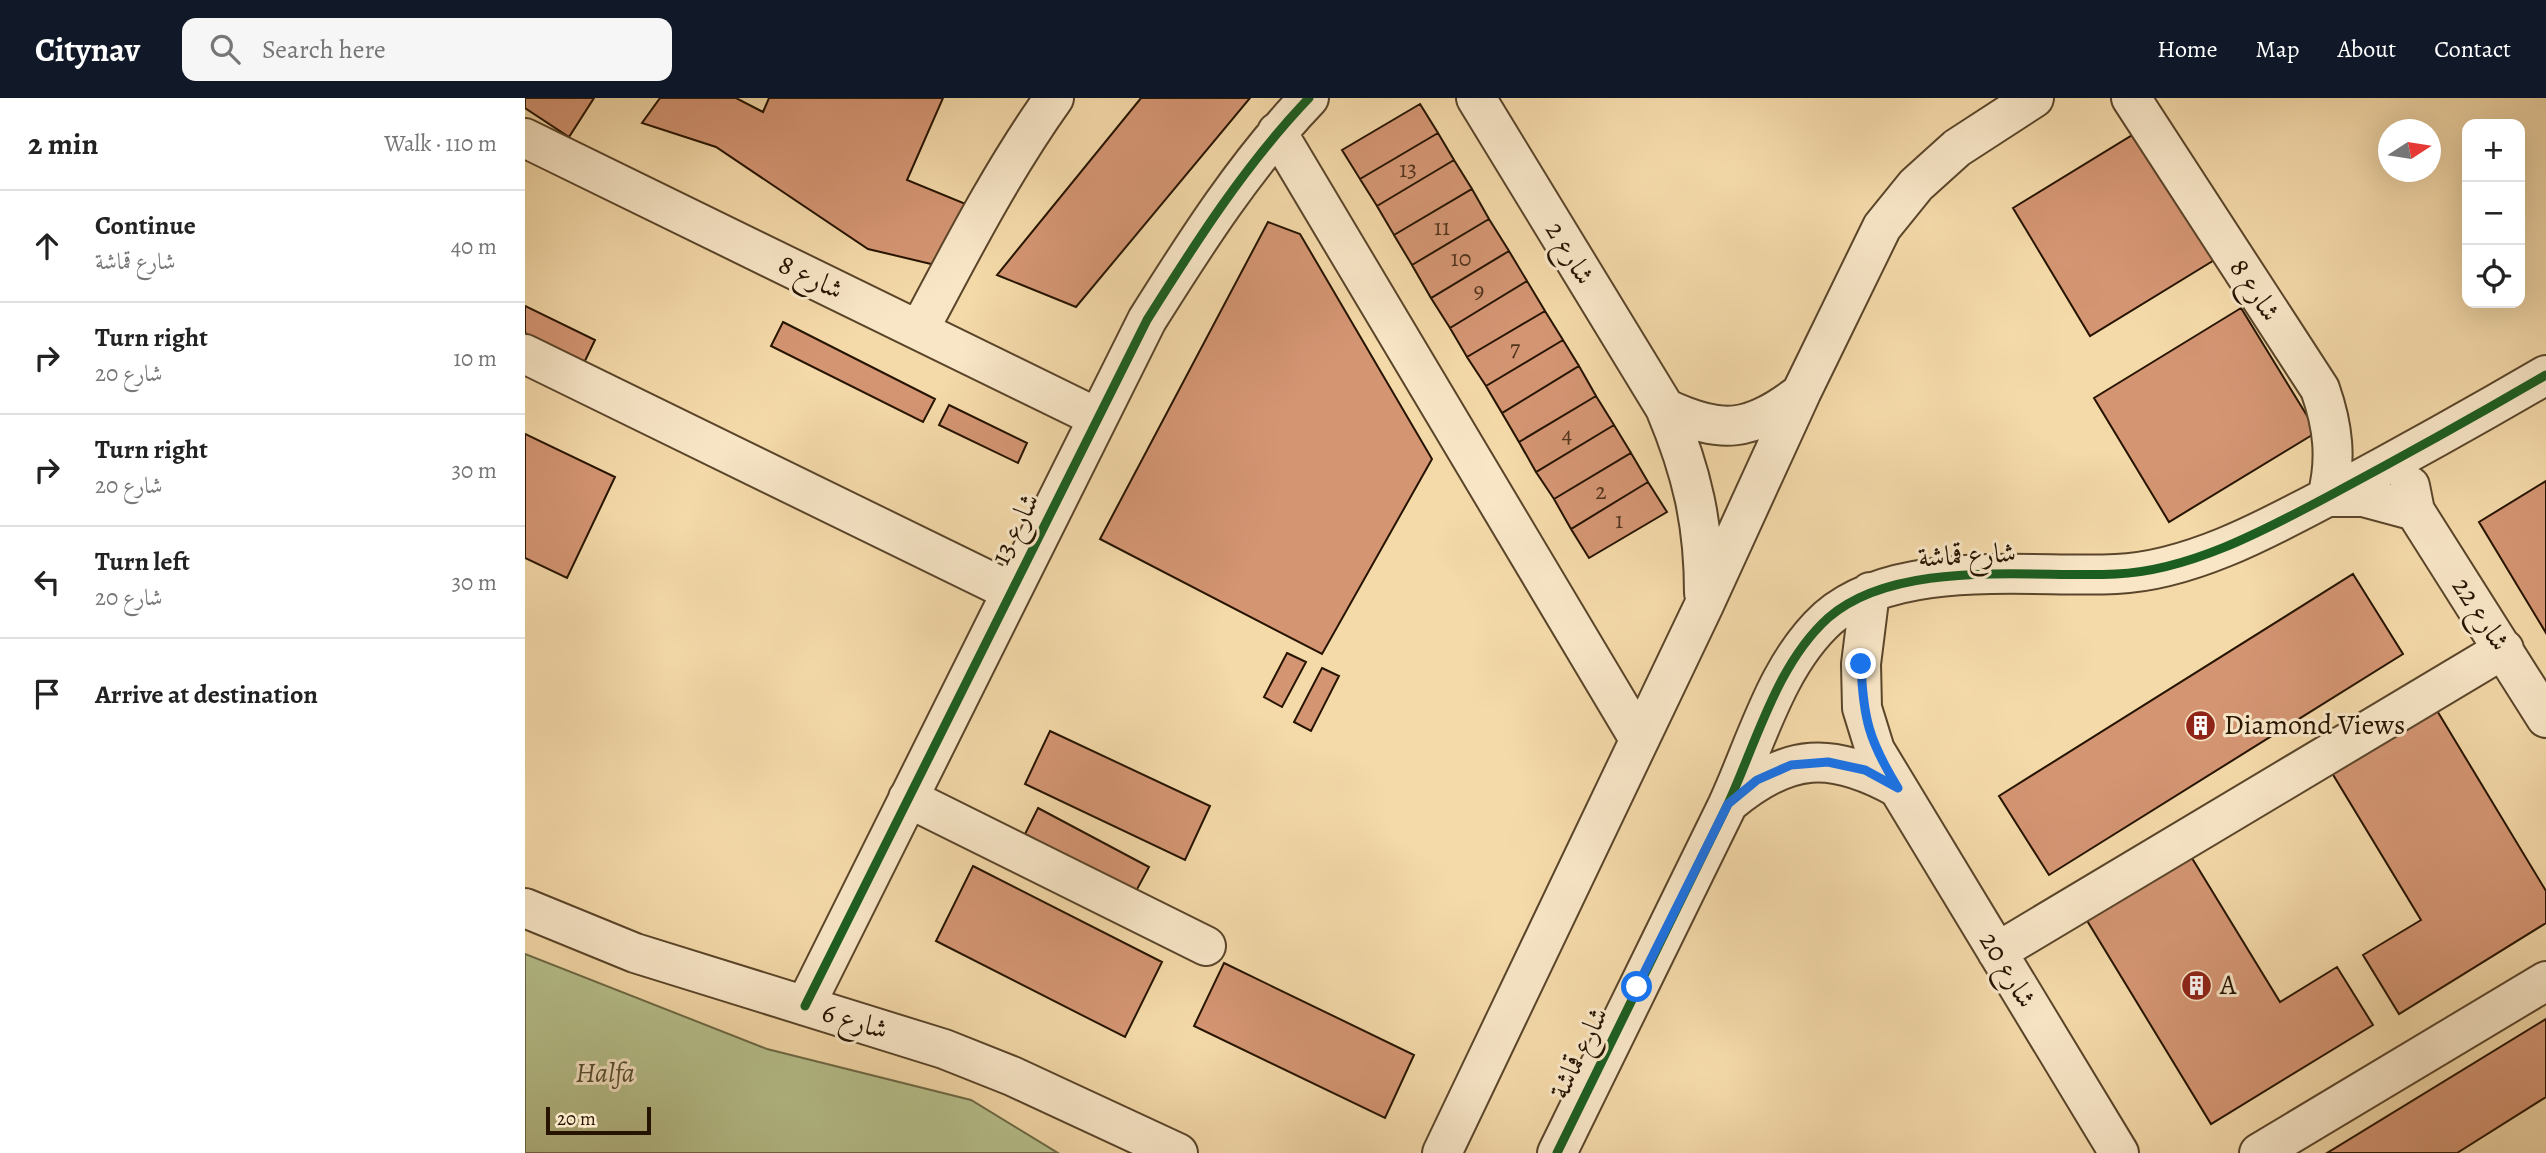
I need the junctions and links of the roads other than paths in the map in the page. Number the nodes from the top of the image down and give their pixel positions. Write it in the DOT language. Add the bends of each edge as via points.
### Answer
graph roads {
  1 [pos="1054,98"];
  2 [pos="1309,98"];
  3 [pos="1476,98"];
  4 [pos="2033,98"];
  5 [pos="2131,98"];
  6 [pos="1277,132"];
  7 [pos="525,138"];
  8 [pos="919,330"];
  9 [pos="525,354"];
  10 [pos="2546,375"];
  11 [pos="1801,393"];
  12 [pos="1665,408"];
  13 [pos="1096,417"];
  14 [pos="2408,456"];
  15 [pos="2327,497"];
  16 [pos="2415,511"];
  17 [pos="1010,591"];
  18 [pos="1870,592"];
  19 [pos="1703,605"];
  20 [pos="2504,649"];
  21 [pos="2546,718"];
  22 [pos="1639,739"];
  23 [pos="1898,788"];
  24 [pos="908,797"];
  25 [pos="1728,804"];
  26 [pos="525,908"];
  27 [pos="1206,946"];
  28 [pos="1997,952"];
  29 [pos="2546,981"];
  30 [pos="805,1006"];
  31 [pos="1178,1153"];
  32 [pos="1442,1153"];
  33 [pos="1557,1153"];
  34 [pos="2119,1153"];
  35 [pos="2259,1153"];
  1 -- 8 [label="street" via="1022,143"];
  2 -- 6 [label="street, شارع 13"];
  3 -- 12 [label="street, شارع 2"];
  4 -- 11 [label="street" via="1957,148 1916,185 1882,228"];
  5 -- 15 [label="street, شارع 8" via="2320,389 2334,449"];
  6 -- 13 [label="street, شارع 13" via="1204,228 1147,320"];
  6 -- 22 [label="street"];
  7 -- 8 [label="street, شارع 8"];
  8 -- 13 [label="street, شارع 8"];
  9 -- 17 [label="street"];
  10 -- 14 [label="street, شارع قماشة"];
  11 -- 12 [label="street" via="1771,416 1736,426 1699,424"];
  11 -- 19 [label="street"];
  12 -- 19 [label="street, شارع 2" via="1685,454 1698,503"];
  13 -- 17 [label="street, شارع 13"];
  14 -- 15 [label="street, شارع قماشة"];
  14 -- 16 [label="street, شارع 22"];
  15 -- 16 [label="street" via="2363,497"];
  15 -- 18 [label="street, شارع قماشة" via="2187,560 2120,574 1989,575 1897,582"];
  16 -- 20 [label="street, شارع 22"];
  17 -- 24 [label="street, شارع 13"];
  18 -- 23 [label="street, شارع 20" via="1861,664 1862,708 1875,750"];
  18 -- 25 [label="street, شارع قماشة" via="1829,617 1808,641 1785,678"];
  19 -- 22 [label="street"];
  20 -- 21 [label="street, شارع 22"];
  20 -- 28 [label="street"];
  22 -- 32 [label="street"];
  23 -- 25 [label="street" via="1865,770 1828,762 1791,765 1757,780"];
  23 -- 28 [label="street, شارع 20"];
  24 -- 27 [label="street"];
  24 -- 30 [label="street, شارع 13"];
  25 -- 33 [label="street, شارع قماشة"];
  26 -- 30 [label="street, شارع 6" via="635,953"];
  28 -- 34 [label="street, شارع 20"];
  29 -- 35 [label="street"];
  30 -- 31 [label="street, شارع 6" via="887,1030 1011,1076"];
}
